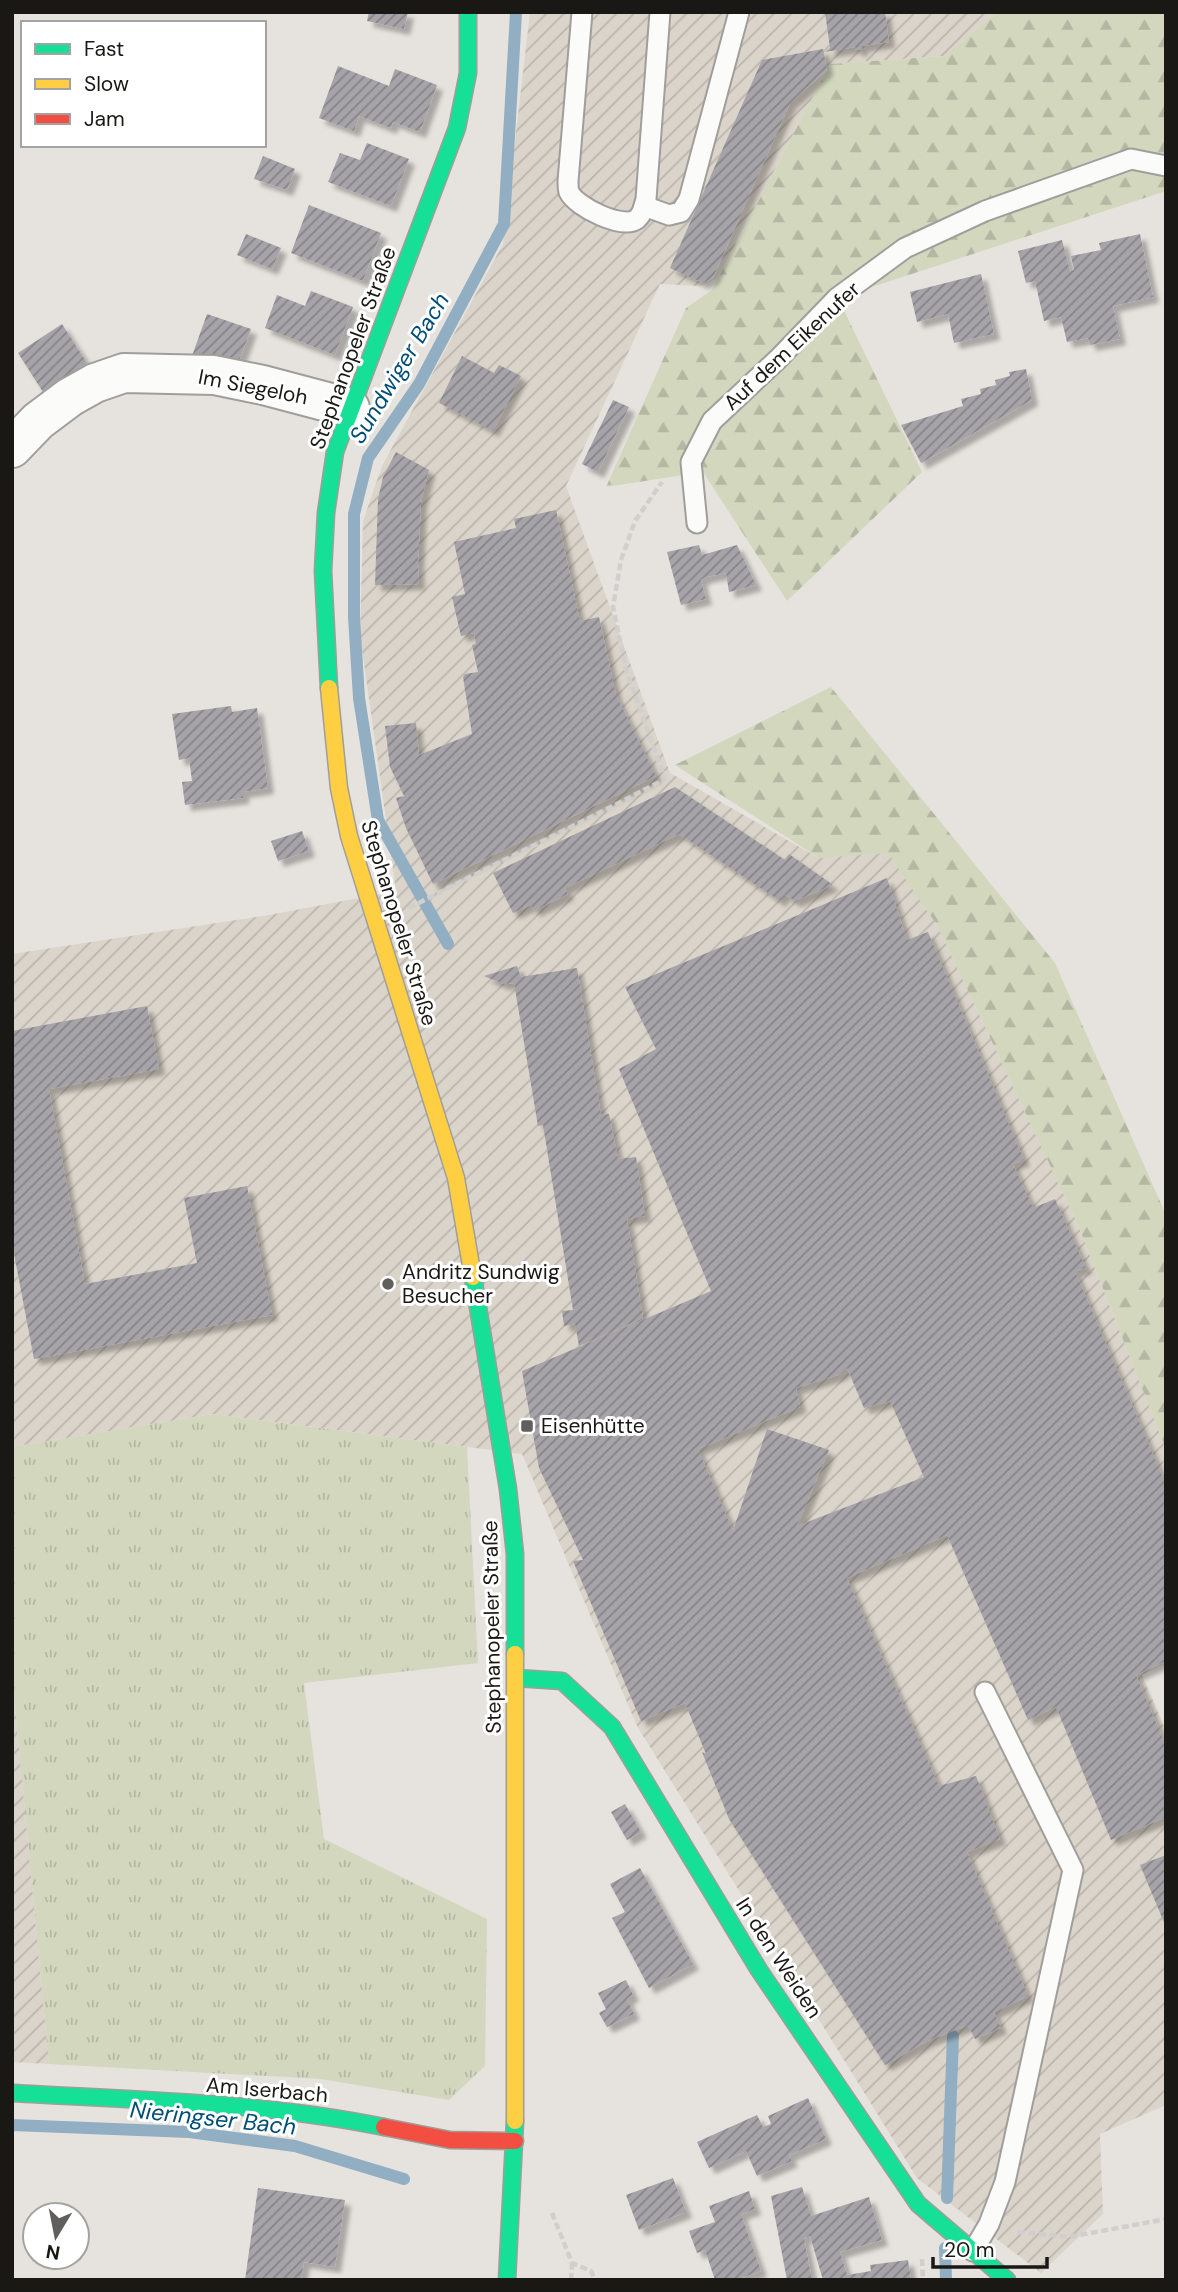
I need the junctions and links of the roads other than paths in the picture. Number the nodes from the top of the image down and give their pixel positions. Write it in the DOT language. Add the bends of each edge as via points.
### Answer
graph roads {
  1 [pos="468,12"];
  2 [pos="582,12"];
  3 [pos="660,12"];
  4 [pos="739,12"];
  5 [pos="1166,166"];
  6 [pos="644,206"];
  7 [pos="350,408"];
  8 [pos="12,448"];
  9 [pos="697,523"];
  10 [pos="516,1678"];
  11 [pos="985,1692"];
  12 [pos="12,2093"];
  13 [pos="515,2141"];
  14 [pos="973,2251"];
  15 [pos="507,2280"];
  16 [pos="1007,2280"];
  1 -- 7 [label="street, Stephanopeler Straße" via="468,72 457,128"];
  2 -- 6 [label="lane" via="569,191 590,210 627,223 642,214"];
  3 -- 6 [label="lane"];
  4 -- 6 [label="lane" via="689,199 681,212 669,215"];
  5 -- 9 [label="lane, Auf dem Eikenufer" via="1130,159 985,211 905,248 837,298 712,421 691,462"];
  7 -- 8 [label="street, Im Siegeloh" via="214,375 124,373 70,397"];
  7 -- 10 [label="street, Stephanopeler Straße" via="326,495 322,562 323,629 344,817 456,1178 516,1554"];
  10 -- 13 [label="street, Stephanopeler Straße"];
  10 -- 14 [label="street, In den Weiden" via="562,1681 612,1727 759,1970 918,2204"];
  11 -- 14 [label="lane" via="1073,1870 1005,2182"];
  12 -- 13 [label="street, Am Iserbach" via="325,2115 450,2140"];
  13 -- 15 [label="street, Stephanopeler Straße"];
  14 -- 16 [label="street, In den Weiden"];
}
